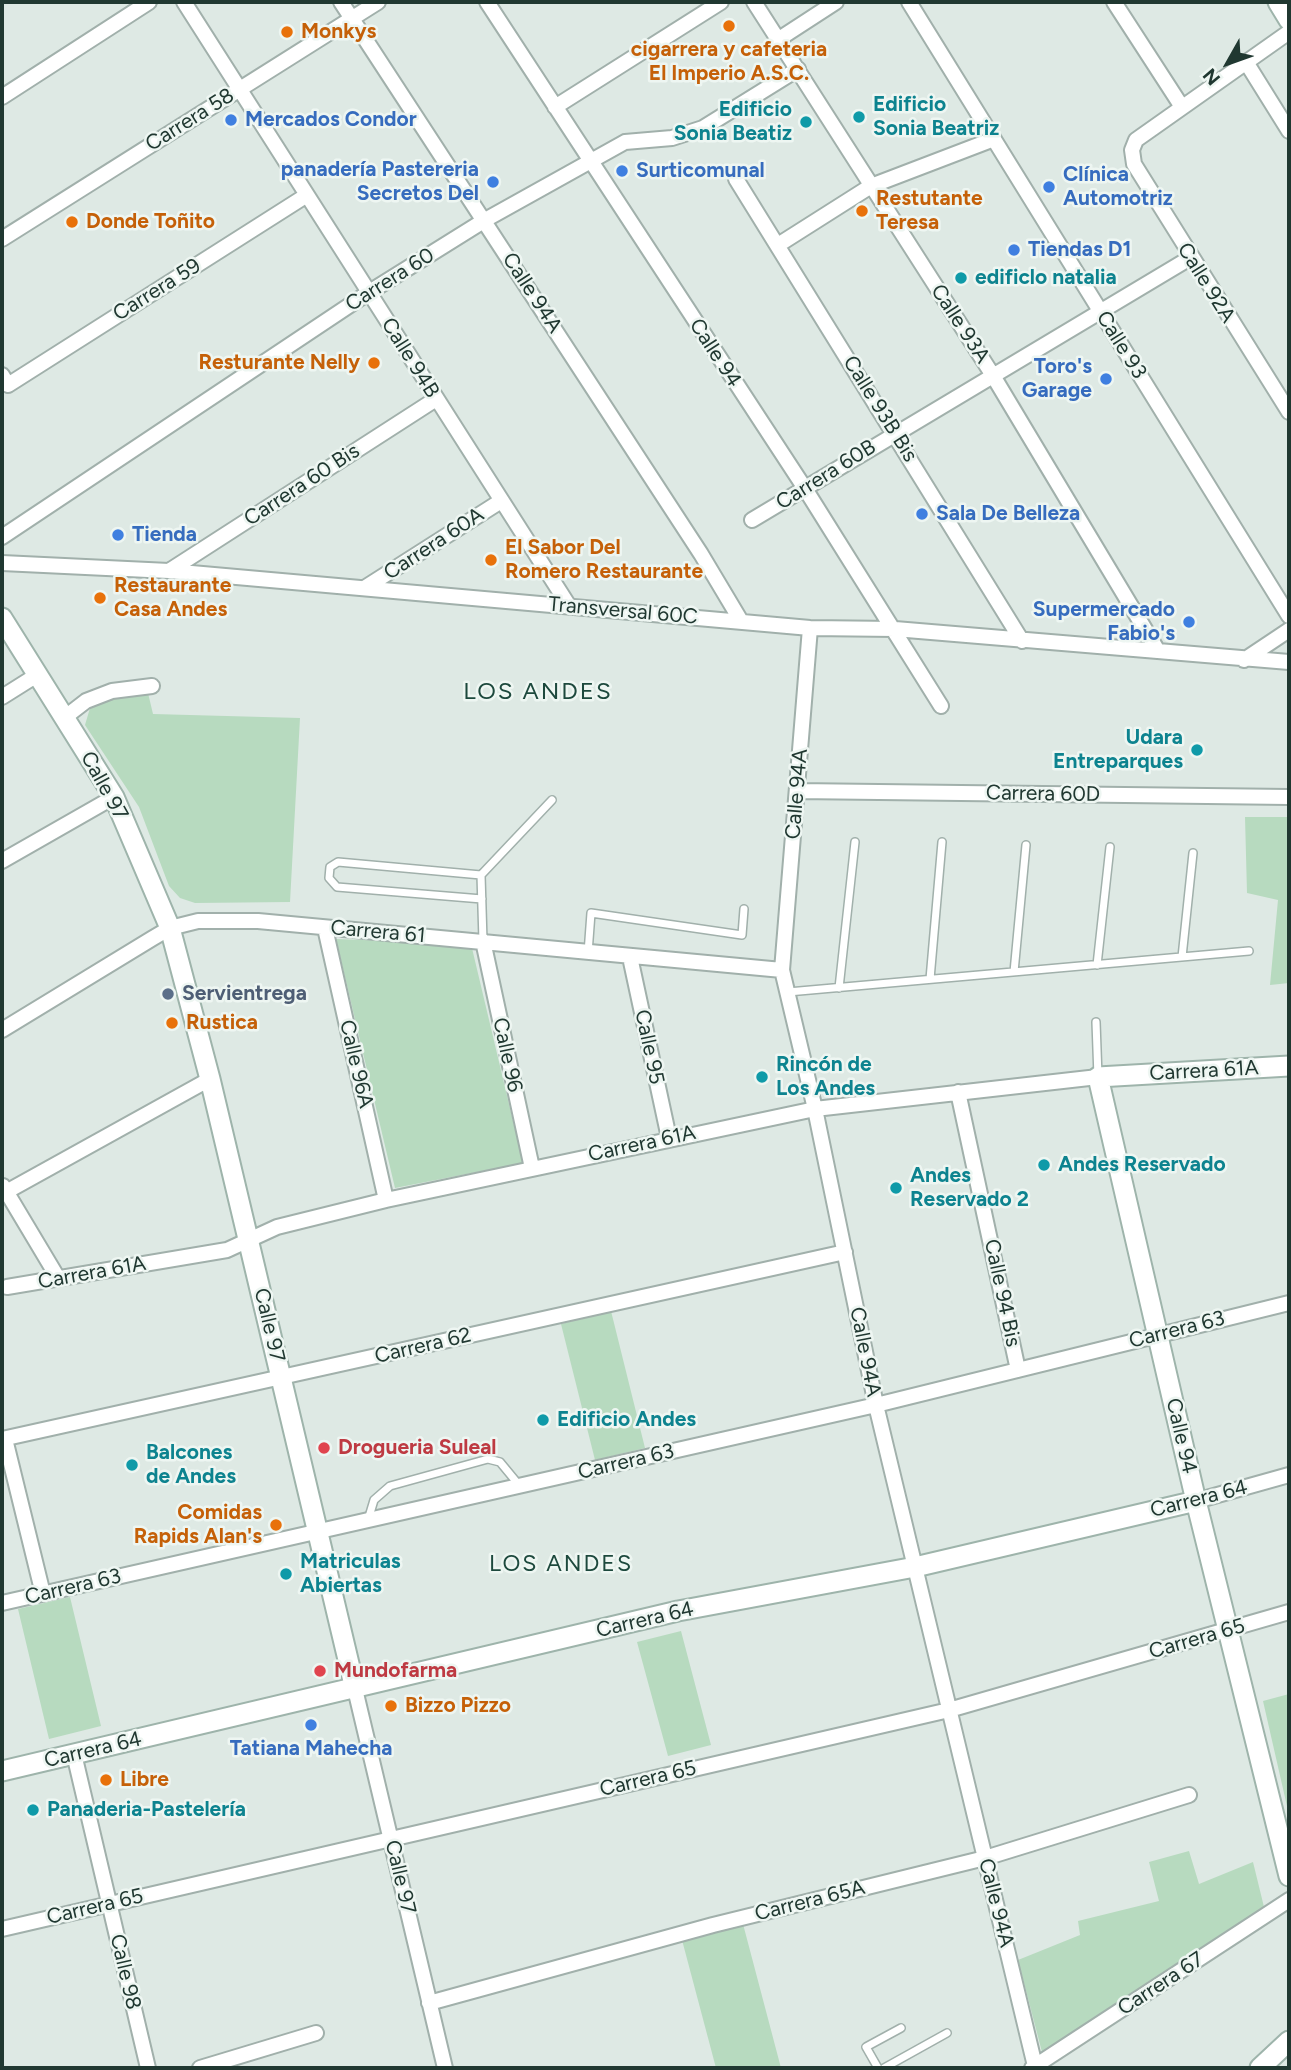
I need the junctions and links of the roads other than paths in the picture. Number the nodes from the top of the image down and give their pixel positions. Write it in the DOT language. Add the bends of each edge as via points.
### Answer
graph roads {
  1 [pos="149,2"];
  2 [pos="184,2"];
  3 [pos="341,2"];
  4 [pos="378,2"];
  5 [pos="486,2"];
  6 [pos="721,2"];
  7 [pos="754,2"];
  8 [pos="836,2"];
  9 [pos="909,2"];
  10 [pos="1114,2"];
  11 [pos="1278,2"];
  12 [pos="352,18"];
  13 [pos="1289,20"];
  14 [pos="1289,32"];
  15 [pos="779,39"];
  16 [pos="1246,62"];
  17 [pos="798,69"];
  18 [pos="239,89"];
  19 [pos="2,97"];
  20 [pos="555,107"];
  21 [pos="1182,107"];
  22 [pos="1289,131"];
  23 [pos="994,139"];
  24 [pos="588,161"];
  25 [pos="736,179"];
  26 [pos="871,186"];
  27 [pos="307,195"];
  28 [pos="485,220"];
  29 [pos="2,239"];
  30 [pos="778,245"];
  31 [pos="1190,258"];
  32 [pos="368,293"];
  33 [pos="1101,311"];
  34 [pos="992,374"];
  35 [pos="5,380"];
  36 [pos="436,399"];
  37 [pos="1289,412"];
  38 [pos="895,433"];
  39 [pos="804,487"];
  40 [pos="501,501"];
  41 [pos="752,520"];
  42 [pos="2,537"];
  43 [pos="2,563"];
  44 [pos="169,571"];
  45 [pos="366,587"];
  46 [pos="569,606"];
  47 [pos="1289,616"];
  48 [pos="2,618"];
  49 [pos="741,621"];
  50 [pos="810,628"];
  51 [pos="895,629"];
  52 [pos="1289,630"];
  53 [pos="1022,641"];
  54 [pos="1158,651"];
  55 [pos="1244,660"];
  56 [pos="1289,662"];
  57 [pos="37,674"];
  58 [pos="152,686"];
  59 [pos="2,697"];
  60 [pos="942,706"];
  61 [pos="64,718"];
  62 [pos="797,791"];
  63 [pos="114,797"];
  64 [pos="1289,797"];
  65 [pos="552,800"];
  66 [pos="855,842"];
  67 [pos="942,842"];
  68 [pos="1026,845"];
  69 [pos="1110,847"];
  70 [pos="1193,853"];
  71 [pos="2,861"];
  72 [pos="481,875"];
  73 [pos="482,899"];
  74 [pos="744,909"];
  75 [pos="170,928"];
  76 [pos="325,928"];
  77 [pos="483,941"];
  78 [pos="1249,951"];
  79 [pos="588,953"];
  80 [pos="630,957"];
  81 [pos="1182,957"];
  82 [pos="1097,965"];
  83 [pos="782,970"];
  84 [pos="1014,972"];
  85 [pos="930,979"];
  86 [pos="839,988"];
  87 [pos="788,992"];
  88 [pos="1096,1022"];
  89 [pos="2,1030"];
  90 [pos="1289,1066"];
  91 [pos="1098,1077"];
  92 [pos="210,1079"];
  93 [pos="958,1092"];
  94 [pos="815,1109"];
  95 [pos="669,1138"];
  96 [pos="532,1168"];
  97 [pos="4,1189"];
  98 [pos="386,1200"];
  99 [pos="249,1242"];
  100 [pos="845,1252"];
  101 [pos="58,1278"];
  102 [pos="7,1287"];
  103 [pos="1289,1303"];
  104 [pos="1158,1335"];
  105 [pos="1018,1370"];
  106 [pos="281,1377"];
  107 [pos="876,1405"];
  108 [pos="3,1439"];
  109 [pos="1289,1475"];
  110 [pos="519,1486"];
  111 [pos="1196,1501"];
  112 [pos="368,1520"];
  113 [pos="317,1531"];
  114 [pos="915,1567"];
  115 [pos="43,1594"];
  116 [pos="2,1603"];
  117 [pos="1289,1612"];
  118 [pos="1230,1630"];
  119 [pos="355,1689"];
  120 [pos="949,1710"];
  121 [pos="74,1754"];
  122 [pos="2,1771"];
  123 [pos="1189,1795"];
  124 [pos="390,1839"];
  125 [pos="985,1858"];
  126 [pos="1289,1876"];
  127 [pos="1289,1899"];
  128 [pos="109,1904"];
  129 [pos="2,1929"];
  130 [pos="429,2003"];
  131 [pos="901,2028"];
  132 [pos="316,2033"];
  133 [pos="947,2033"];
  134 [pos="1289,2041"];
  135 [pos="1034,2067"];
  136 [pos="148,2068"];
  137 [pos="200,2068"];
  138 [pos="445,2068"];
  139 [pos="878,2068"];
  140 [pos="884,2068"];
  141 [pos="1260,2068"];
  1 -- 19 [label="street"];
  2 -- 18 [label="street, Calle 94B"];
  3 -- 12 [label="street, Calle 94A"];
  4 -- 12 [label="street, Carrera 58"];
  5 -- 20 [label="street, Calle 94"];
  6 -- 20 [label="street"];
  7 -- 15 [label="street, Calle 93A"];
  8 -- 15 [label="street"];
  9 -- 23 [label="street, Calle 93"];
  10 -- 21 [label="street"];
  11 -- 13 [label="street"];
  12 -- 18 [label="street, Carrera 58"];
  12 -- 28 [label="street, Calle 94A"];
  14 -- 16 [label="street"];
  15 -- 17 [label="street, Calle 93A"];
  16 -- 21 [label="street"];
  16 -- 22 [label="street"];
  17 -- 24 [label="street, Carrera 60" via="703,128 672,138 625,142"];
  17 -- 26 [label="street, Calle 93A"];
  18 -- 27 [label="street, Calle 94B"];
  18 -- 29 [label="street, Carrera 58"];
  20 -- 24 [label="street, Calle 94"];
  21 -- 31 [label="street, Calle 92A" via="1136,140 1132,150 1133,164"];
  23 -- 26 [label="street"];
  23 -- 33 [label="street, Calle 93"];
  24 -- 28 [label="street, Carrera 60"];
  24 -- 39 [label="street, Calle 94"];
  25 -- 30 [label="street, Calle 93B Bis"];
  26 -- 30 [label="street"];
  26 -- 34 [label="street, Calle 93A"];
  27 -- 32 [label="street, Calle 94B"];
  27 -- 35 [label="street, Carrera 59"];
  28 -- 32 [label="street, Carrera 60"];
  28 -- 49 [label="street, Calle 94A"];
  30 -- 38 [label="street, Calle 93B Bis"];
  31 -- 33 [label="street, Carrera 60B"];
  31 -- 37 [label="street, Calle 92A"];
  32 -- 36 [label="street, Calle 94B"];
  32 -- 42 [label="street, Carrera 60"];
  33 -- 34 [label="street, Carrera 60B"];
  33 -- 47 [label="street, Calle 93"];
  34 -- 38 [label="street, Carrera 60B"];
  34 -- 54 [label="street, Calle 93A"];
  36 -- 40 [label="street, Calle 94B"];
  36 -- 44 [label="street, Carrera 60 Bis"];
  38 -- 39 [label="street, Carrera 60B"];
  38 -- 53 [label="street, Calle 93B Bis"];
  39 -- 41 [label="street, Carrera 60B"];
  39 -- 51 [label="street, Calle 94"];
  40 -- 45 [label="street, Carrera 60A"];
  40 -- 46 [label="street, Calle 94B"];
  43 -- 44 [label="street, Transversal 60C"];
  44 -- 45 [label="street, Transversal 60C"];
  45 -- 46 [label="street, Transversal 60C"];
  46 -- 49 [label="street, Transversal 60C"];
  48 -- 57 [label="street, Calle 97"];
  49 -- 50 [label="street, Transversal 60C"];
  50 -- 51 [label="street, Transversal 60C"];
  50 -- 62 [label="street, Calle 94A"];
  51 -- 53 [label="street, Transversal 60C"];
  51 -- 60 [label="street, Calle 94"];
  52 -- 55 [label="street"];
  53 -- 54 [label="street, Transversal 60C"];
  54 -- 55 [label="street, Transversal 60C"];
  55 -- 56 [label="street, Transversal 60C"];
  57 -- 59 [label="street"];
  57 -- 61 [label="street, Calle 97"];
  58 -- 61 [label="street" via="112,691 86,701"];
  61 -- 63 [label="street, Calle 97"];
  62 -- 64 [label="street, Carrera 60D"];
  62 -- 83 [label="street, Calle 94A"];
  63 -- 71 [label="street"];
  63 -- 75 [label="street, Calle 97"];
  65 -- 72 [label="lane"];
  66 -- 86 [label="lane"];
  67 -- 85 [label="lane"];
  68 -- 84 [label="lane"];
  69 -- 82 [label="lane"];
  70 -- 81 [label="lane"];
  72 -- 73 [label="lane"];
  72 -- 73 [label="lane" via="338,862 330,867 329,878 337,887"];
  73 -- 77 [label="lane"];
  74 -- 79 [label="lane" via="742,934 591,913"];
  75 -- 76 [label="street, Carrera 61" via="198,920 258,920"];
  75 -- 89 [label="street, Carrera 61"];
  75 -- 92 [label="street, Calle 97"];
  76 -- 77 [label="street, Carrera 61"];
  76 -- 98 [label="street, Calle 96A"];
  77 -- 79 [label="street, Carrera 61"];
  77 -- 96 [label="street, Calle 96"];
  78 -- 81 [label="lane"];
  79 -- 80 [label="street, Carrera 61"];
  80 -- 83 [label="street, Carrera 61"];
  80 -- 95 [label="street, Calle 95"];
  81 -- 82 [label="lane"];
  82 -- 84 [label="lane"];
  83 -- 87 [label="street, Calle 94A"];
  84 -- 85 [label="lane"];
  85 -- 86 [label="lane"];
  86 -- 87 [label="lane"];
  87 -- 94 [label="street, Calle 94A"];
  88 -- 91 [label="lane"];
  90 -- 91 [label="street, Carrera 61A"];
  91 -- 93 [label="street, Carrera 61A"];
  91 -- 104 [label="street, Calle 94"];
  92 -- 97 [label="street"];
  92 -- 99 [label="street, Calle 97"];
  93 -- 94 [label="street, Carrera 61A"];
  93 -- 105 [label="street, Calle 94 Bis"];
  94 -- 95 [label="street, Carrera 61A"];
  94 -- 100 [label="street, Calle 94A"];
  95 -- 96 [label="street, Carrera 61A"];
  96 -- 98 [label="street, Carrera 61A"];
  97 -- 101 [label="street"];
  98 -- 99 [label="street, Carrera 61A" via="277,1227"];
  99 -- 101 [label="street, Carrera 61A" via="227,1250"];
  99 -- 106 [label="street, Calle 97"];
  100 -- 106 [label="street, Carrera 62"];
  100 -- 107 [label="street, Calle 94A"];
  101 -- 102 [label="street, Carrera 61A"];
  103 -- 104 [label="street, Carrera 63"];
  104 -- 105 [label="street, Carrera 63"];
  104 -- 111 [label="street, Calle 94"];
  105 -- 107 [label="street, Carrera 63"];
  106 -- 108 [label="street, Carrera 62"];
  106 -- 113 [label="street, Calle 97"];
  107 -- 110 [label="street, Carrera 63"];
  107 -- 114 [label="street, Calle 94A"];
  108 -- 115 [label="street"];
  109 -- 111 [label="street, Carrera 64"];
  110 -- 112 [label="street, Carrera 63"];
  110 -- 112 [label="lane" via="500,1462 488,1459 390,1486 374,1500"];
  111 -- 114 [label="street, Carrera 64"];
  111 -- 118 [label="street, Calle 94"];
  112 -- 113 [label="street, Carrera 63"];
  113 -- 115 [label="street, Carrera 63"];
  113 -- 119 [label="street, Calle 97"];
  114 -- 119 [label="street, Carrera 64" via="678,1611"];
  114 -- 120 [label="street, Calle 94A"];
  115 -- 116 [label="street, Carrera 63"];
  117 -- 118 [label="street, Carrera 65"];
  118 -- 120 [label="street, Carrera 65"];
  118 -- 126 [label="street, Calle 94"];
  119 -- 121 [label="street, Carrera 64"];
  119 -- 124 [label="street, Calle 97"];
  120 -- 124 [label="street, Carrera 65"];
  120 -- 125 [label="street, Calle 94A"];
  121 -- 122 [label="street, Carrera 64"];
  121 -- 128 [label="street, Calle 98"];
  123 -- 125 [label="street, Carrera 65A"];
  124 -- 128 [label="street, Carrera 65"];
  124 -- 130 [label="street, Calle 97"];
  125 -- 130 [label="street, Carrera 65A" via="713,1925"];
  125 -- 135 [label="street, Calle 94A"];
  127 -- 135 [label="street, Carrera 67"];
  128 -- 129 [label="street, Carrera 65"];
  128 -- 136 [label="street, Calle 98"];
  130 -- 138 [label="street, Calle 97"];
  131 -- 139 [label="lane" via="866,2047"];
  132 -- 137 [label="street"];
  133 -- 140 [label="lane"];
  134 -- 141 [label="street"];
}
